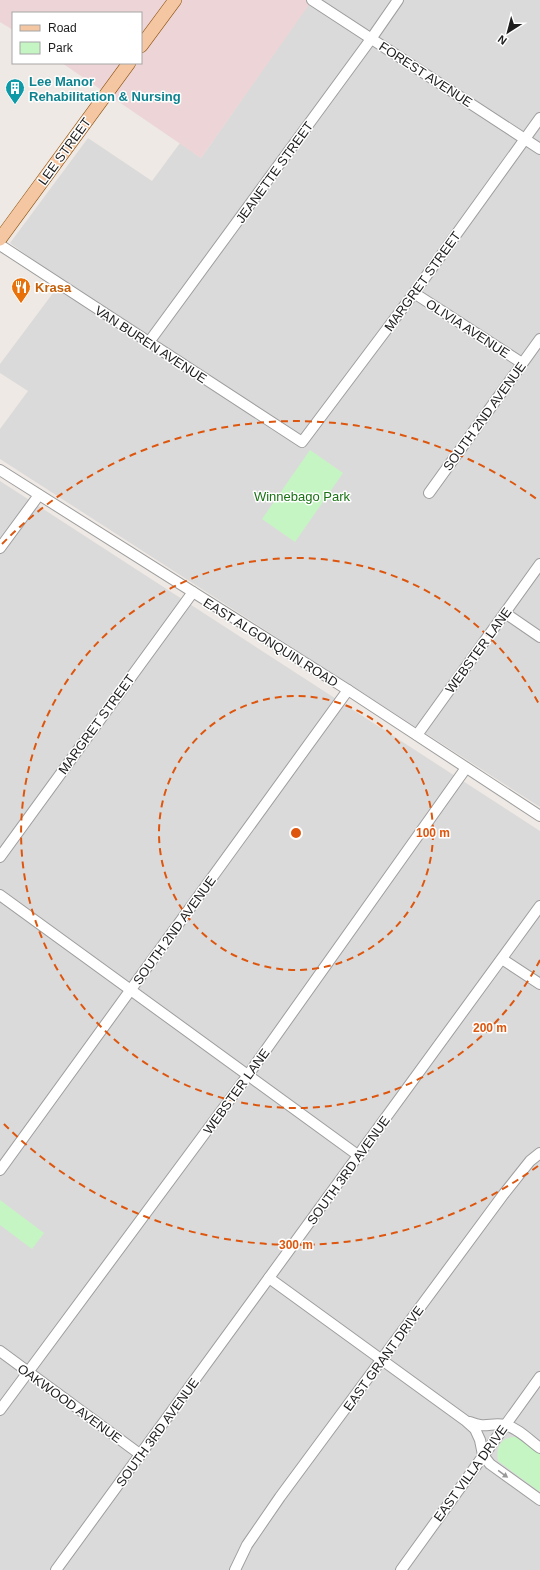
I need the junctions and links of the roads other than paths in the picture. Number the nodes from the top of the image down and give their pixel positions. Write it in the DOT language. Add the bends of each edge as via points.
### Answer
graph roads {
  1 [pos="174,0"];
  2 [pos="312,0"];
  3 [pos="398,0"];
  4 [pos="371,39"];
  5 [pos="142,45"];
  6 [pos="128,64"];
  7 [pos="540,118"];
  8 [pos="525,139"];
  9 [pos="540,149"];
  10 [pos="0,239"];
  11 [pos="0,245"];
  12 [pos="414,293"];
  13 [pos="540,339"];
  14 [pos="149,342"];
  15 [pos="522,363"];
  16 [pos="302,442"];
  17 [pos="0,470"];
  18 [pos="429,493"];
  19 [pos="39,495"];
  20 [pos="0,548"];
  21 [pos="540,564"];
  22 [pos="192,592"];
  23 [pos="505,613"];
  24 [pos="540,637"];
  25 [pos="348,690"];
  26 [pos="417,735"];
  27 [pos="466,768"];
  28 [pos="540,816"];
  29 [pos="0,857"];
  30 [pos="0,895"];
  31 [pos="540,906"];
  32 [pos="502,959"];
  33 [pos="540,984"];
  34 [pos="131,990"];
  35 [pos="248,1075"];
  36 [pos="540,1153"];
  37 [pos="359,1156"];
  38 [pos="0,1170"];
  39 [pos="269,1278"];
  40 [pos="0,1351"];
  41 [pos="382,1360"];
  42 [pos="28,1371"];
  43 [pos="540,1377"];
  44 [pos="0,1410"];
  45 [pos="466,1421"];
  46 [pos="505,1425"];
  47 [pos="540,1448"];
  48 [pos="483,1454"];
  49 [pos="141,1455"];
  50 [pos="540,1500"];
  51 [pos="56,1570"];
  52 [pos="235,1570"];
  53 [pos="401,1570"];
  1 -- 5 [label="main road"];
  2 -- 4 [label="street, FOREST AVENUE"];
  3 -- 4 [label="street, JEANETTE STREET"];
  4 -- 8 [label="street, FOREST AVENUE"];
  4 -- 14 [label="street, JEANETTE STREET"];
  6 -- 10 [label="main road, LEE STREET"];
  7 -- 8 [label="street, MARGRET STREET"];
  8 -- 9 [label="street, FOREST AVENUE"];
  8 -- 12 [label="street, MARGRET STREET"];
  11 -- 14 [label="street, VAN BUREN AVENUE"];
  12 -- 15 [label="street, OLIVIA AVENUE"];
  12 -- 16 [label="street, MARGRET STREET"];
  13 -- 15 [label="street, SOUTH 2ND AVENUE"];
  14 -- 16 [label="street, VAN BUREN AVENUE"];
  15 -- 18 [label="street, SOUTH 2ND AVENUE"];
  17 -- 19 [label="street, EAST ALGONQUIN ROAD"];
  19 -- 20 [label="street"];
  19 -- 22 [label="street, EAST ALGONQUIN ROAD"];
  21 -- 23 [label="street, WEBSTER LANE"];
  22 -- 25 [label="street, EAST ALGONQUIN ROAD"];
  22 -- 29 [label="street, MARGRET STREET"];
  23 -- 24 [label="street"];
  23 -- 26 [label="street, WEBSTER LANE"];
  25 -- 26 [label="street, EAST ALGONQUIN ROAD"];
  25 -- 34 [label="street, SOUTH 2ND AVENUE"];
  26 -- 27 [label="street, EAST ALGONQUIN ROAD"];
  27 -- 28 [label="street, EAST ALGONQUIN ROAD"];
  27 -- 35 [label="street, WEBSTER LANE"];
  30 -- 34 [label="street"];
  31 -- 32 [label="street, SOUTH 3RD AVENUE"];
  32 -- 33 [label="street"];
  32 -- 37 [label="street, SOUTH 3RD AVENUE"];
  34 -- 35 [label="street"];
  34 -- 38 [label="street, SOUTH 2ND AVENUE"];
  35 -- 37 [label="street"];
  35 -- 42 [label="street, WEBSTER LANE"];
  36 -- 41 [label="street, EAST GRANT DRIVE" via="530,1161 503,1195"];
  37 -- 39 [label="street, SOUTH 3RD AVENUE"];
  39 -- 41 [label="street"];
  39 -- 49 [label="street, SOUTH 3RD AVENUE"];
  40 -- 42 [label="street, OAKWOOD AVENUE"];
  41 -- 45 [label="street"];
  41 -- 52 [label="street, EAST GRANT DRIVE" via="280,1497 247,1545"];
  42 -- 44 [label="street, WEBSTER LANE"];
  42 -- 49 [label="street, OAKWOOD AVENUE"];
  43 -- 46 [label="street, EAST VILLA DRIVE"];
  45 -- 46 [label="street" via="479,1426"];
  45 -- 48 [label="street" via="475,1429"];
  46 -- 47 [label="street" via="515,1429"];
  46 -- 48 [label="street, EAST VILLA DRIVE"];
  48 -- 50 [label="street, one-way" via="490,1464"];
  48 -- 53 [label="street, EAST VILLA DRIVE"];
  49 -- 51 [label="street, SOUTH 3RD AVENUE"];
}
